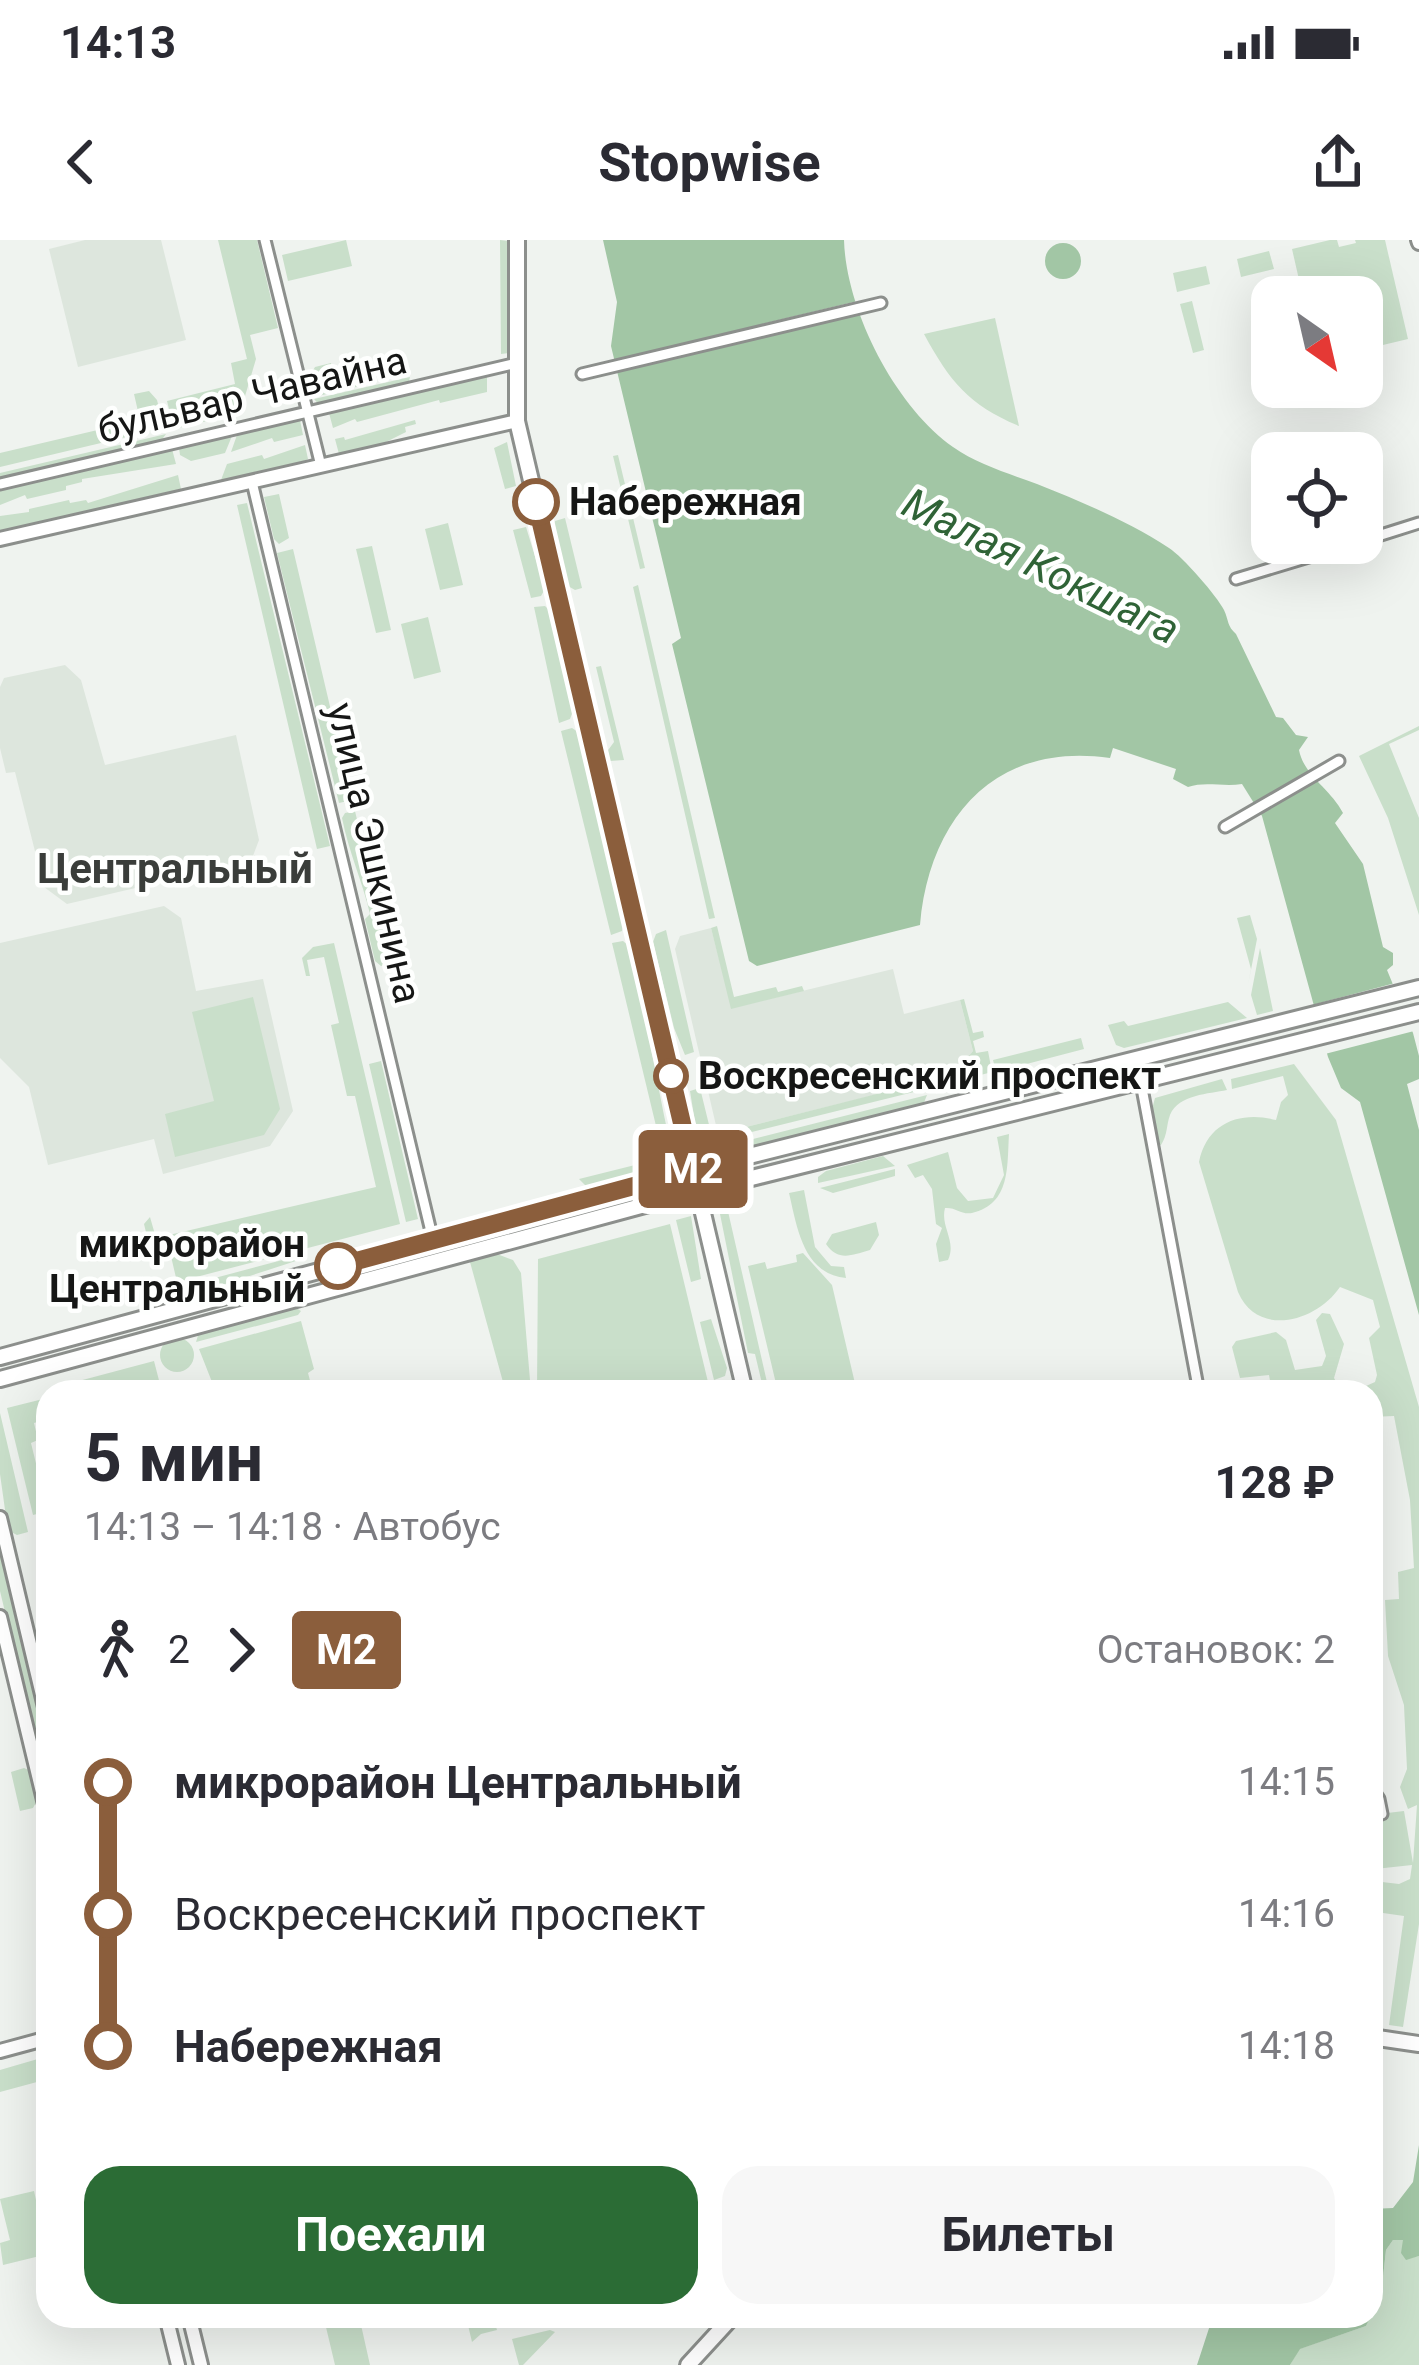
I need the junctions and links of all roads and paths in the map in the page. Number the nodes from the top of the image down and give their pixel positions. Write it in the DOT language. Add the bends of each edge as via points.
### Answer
graph roads {
  1 [pos="265,240"];
  2 [pos="517,240"];
  3 [pos="881,303"];
  4 [pos="517,363"];
  5 [pos="581,374"];
  6 [pos="308,413"];
  7 [pos="518,421"];
  8 [pos="321,466"];
  9 [pos="252,482"];
  10 [pos="0,484"];
  11 [pos="1419,523"];
  12 [pos="1383,534"];
  13 [pos="0,539"];
  14 [pos="1286,564"];
  15 [pos="1237,579"];
  16 [pos="1339,761"];
  17 [pos="1225,827"];
  18 [pos="1419,988"];
  19 [pos="1419,1012"];
  20 [pos="1141,1083"];
  21 [pos="693,1170"];
  22 [pos="698,1191"];
  23 [pos="433,1240"];
  24 [pos="0,1358"];
  25 [pos="0,1379"];
  26 [pos="742,1380"];
  27 [pos="1197,1380"];
  28 [pos="0,1518"];
  29 [pos="0,1617"];
  30 [pos="36,1670"];
  31 [pos="36,1767"];
  32 [pos="1383,2039"];
  33 [pos="36,2041"];
  34 [pos="1419,2044"];
  35 [pos="0,2051"];
  36 [pos="169,2328"];
  37 [pos="192,2328"];
  38 [pos="722,2328"];
  39 [pos="178,2365"];
  40 [pos="201,2365"];
  41 [pos="688,2365"];
  1 -- 6 [label="street"];
  2 -- 4 [label="main road"];
  3 -- 5 [label="street"];
  4 -- 6 [label="street, бульвар Чавайна"];
  4 -- 7 [label="main road"];
  6 -- 8 [label="street"];
  6 -- 10 [label="street, бульвар Чавайна"];
  7 -- 8 [label="main road"];
  7 -- 21 [label="main road"];
  8 -- 9 [label="main road"];
  9 -- 13 [label="main road"];
  9 -- 23 [label="street, улица Эшкинина"];
  11 -- 12 [label="street"];
  14 -- 15 [label="street"];
  16 -- 17 [label="street"];
  18 -- 21 [label="main road"];
  19 -- 20 [label="main road"];
  20 -- 22 [label="main road"];
  20 -- 27 [label="street"];
  21 -- 22 [label="main road"];
  21 -- 23 [label="main road"];
  22 -- 25 [label="main road"];
  22 -- 26 [label="main road"];
  23 -- 24 [label="main road"];
  28 -- 30 [label="main road"];
  29 -- 31 [label="main road"];
  32 -- 34 [label="main road"];
  33 -- 35 [label="main road"];
  36 -- 39 [label="main road"];
  37 -- 40 [label="main road"];
  38 -- 41 [label="main road"];
}
